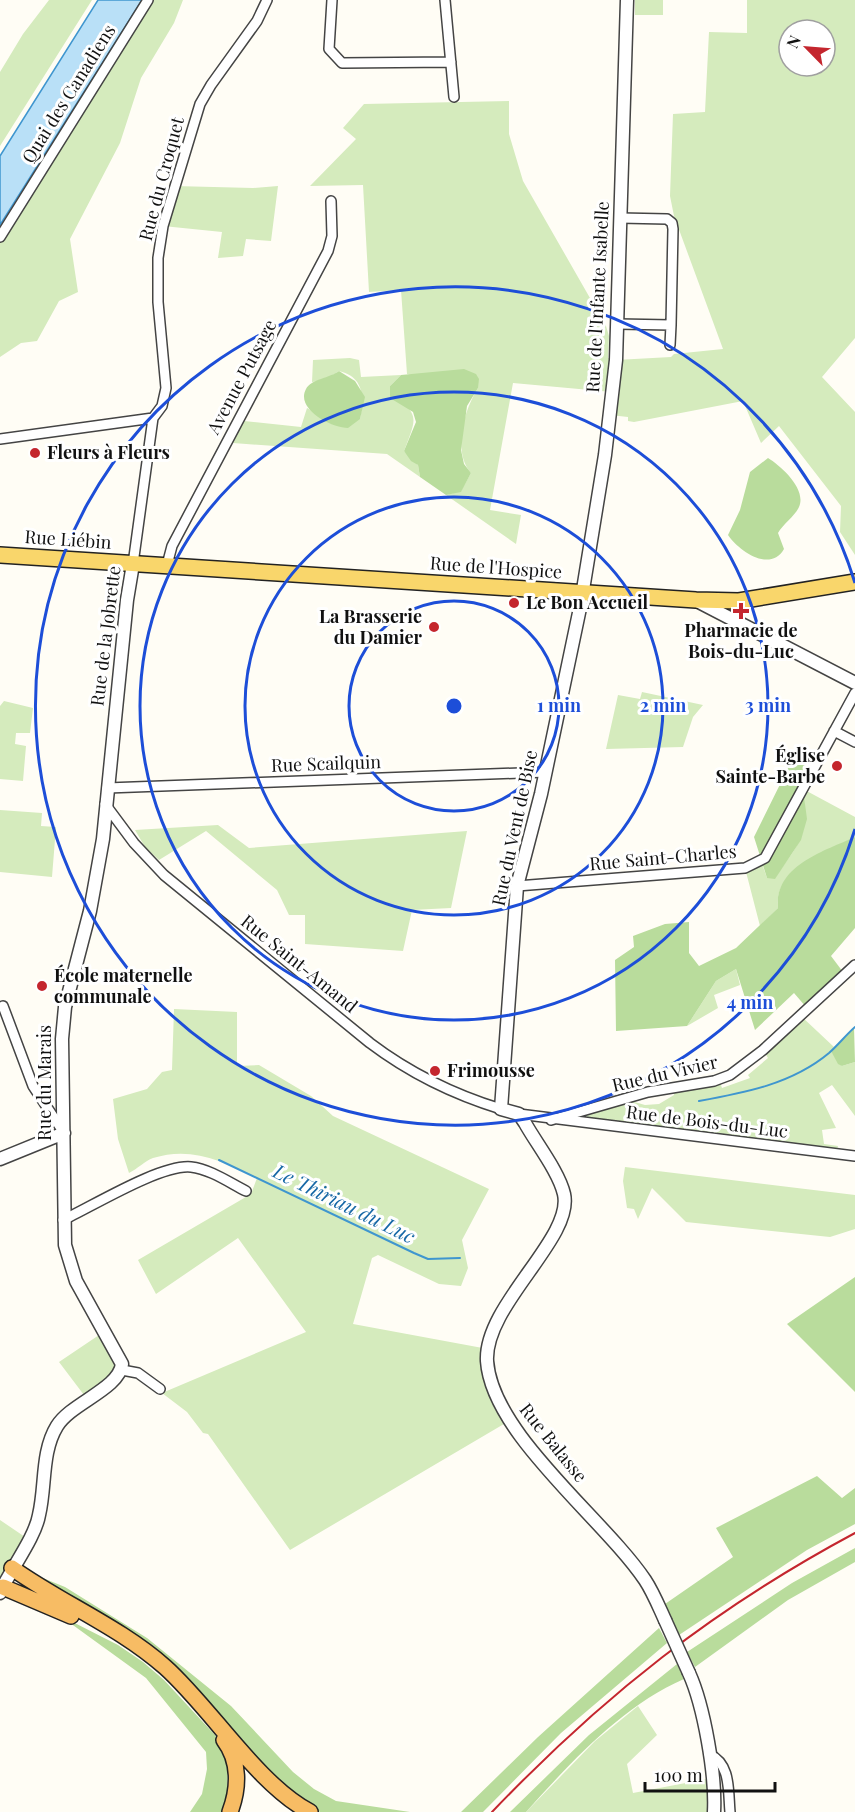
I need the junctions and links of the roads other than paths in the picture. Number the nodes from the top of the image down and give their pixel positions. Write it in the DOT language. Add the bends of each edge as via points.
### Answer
graph roads {
  1 [pos="148,0"];
  2 [pos="267,0"];
  3 [pos="332,0"];
  4 [pos="445,0"];
  5 [pos="627,0"];
  6 [pos="451,62"];
  7 [pos="454,97"];
  8 [pos="331,201"];
  9 [pos="620,218"];
  10 [pos="0,237"];
  11 [pos="618,324"];
  12 [pos="671,325"];
  13 [pos="670,345"];
  14 [pos="153,418"];
  15 [pos="0,439"];
  16 [pos="0,555"];
  17 [pos="133,564"];
  18 [pos="167,565"];
  19 [pos="855,582"];
  20 [pos="582,594"];
  21 [pos="696,600"];
  22 [pos="855,683"];
  23 [pos="855,693"];
  24 [pos="834,731"];
  25 [pos="855,742"];
  26 [pos="546,772"];
  27 [pos="108,788"];
  28 [pos="105,804"];
  29 [pos="517,886"];
  30 [pos="855,966"];
  31 [pos="3,1006"];
  32 [pos="501,1109"];
  33 [pos="519,1114"];
  34 [pos="551,1120"];
  35 [pos="64,1133"];
  36 [pos="855,1156"];
  37 [pos="0,1160"];
  38 [pos="246,1191"];
  39 [pos="63,1220"];
  40 [pos="122,1370"];
  41 [pos="160,1389"];
  42 [pos="12,1568"];
  43 [pos="1,1590"];
  44 [pos="709,1754"];
  45 [pos="230,1812"];
  46 [pos="310,1812"];
  47 [pos="714,1812"];
  48 [pos="730,1812"];
  1 -- 10 [label="street, Quai des Canadiens"];
  2 -- 14 [label="street, Rue du Croquet" via="257,21 204,95 166,214 158,277 166,388 162,406"];
  3 -- 6 [label="street" via="330,49 342,63"];
  4 -- 6 [label="street"];
  5 -- 9 [label="street, Rue de l'Infante Isabelle"];
  6 -- 7 [label="street"];
  8 -- 18 [label="street, Avenue Putsage" via="332,236 328,250 171,546"];
  9 -- 11 [label="street, Rue de l'Infante Isabelle"];
  9 -- 12 [label="street" via="667,219 672,223"];
  11 -- 12 [label="street"];
  11 -- 20 [label="street, Rue de l'Infante Isabelle" via="605,455"];
  12 -- 13 [label="street"];
  14 -- 15 [label="street"];
  14 -- 17 [label="street, Rue de la Jobrette"];
  16 -- 17 [label="main road, Rue Liébin"];
  17 -- 18 [label="main road, Rue de l'Hospice"];
  17 -- 27 [label="street, Rue de la Jobrette"];
  18 -- 20 [label="main road, Rue de l'Hospice"];
  19 -- 21 [label="main road, Rue de l'Hospice" via="739,601"];
  20 -- 21 [label="main road, Rue de l'Hospice"];
  20 -- 26 [label="street, Rue du Vent de Bise"];
  21 -- 22 [label="street"];
  23 -- 24 [label="street, Rue Saint-Charles"];
  24 -- 25 [label="street"];
  24 -- 29 [label="street, Rue Saint-Charles" via="765,858 754,865"];
  26 -- 27 [label="street, Rue Scailquin"];
  26 -- 29 [label="street, Rue du Vent de Bise"];
  27 -- 28 [label="street, Rue du Marais"];
  28 -- 32 [label="street, Rue Saint-Amand" via="164,875 370,1043 434,1085"];
  28 -- 35 [label="street, Rue du Marais" via="97,878 63,1016"];
  29 -- 32 [label="street, Rue du Vent de Bise"];
  30 -- 34 [label="street, Rue du Vivier" via="730,1075 648,1092"];
  31 -- 35 [label="street" via="33,1086"];
  32 -- 33 [label="street"];
  33 -- 34 [label="street, Rue de Bois-du-Luc"];
  33 -- 44 [label="street, Rue Balasse, bridge" via="558,1180 565,1204 557,1227 493,1331 488,1349 489,1376 514,1428 645,1580 689,1672"];
  34 -- 36 [label="street, Rue de Bois-du-Luc"];
  35 -- 37 [label="street"];
  35 -- 39 [label="street, Rue du Marais"];
  38 -- 39 [label="street" via="205,1171 182,1167 147,1179"];
  39 -- 40 [label="street, Rue du Marais" via="69,1264 117,1352"];
  40 -- 41 [label="street" via="138,1373"];
  40 -- 42 [label="street" via="56,1427 50,1440 39,1516"];
  42 -- 43 [label="street"];
  42 -- 46 [label="highway" via="132,1642 166,1668 271,1781"];
  43 -- 45 [label="highway" via="31,1597 107,1635 147,1661 178,1689 226,1742 235,1759 236,1790"];
  44 -- 47 [label="street"];
  44 -- 48 [label="street" via="726,1768"];
}
